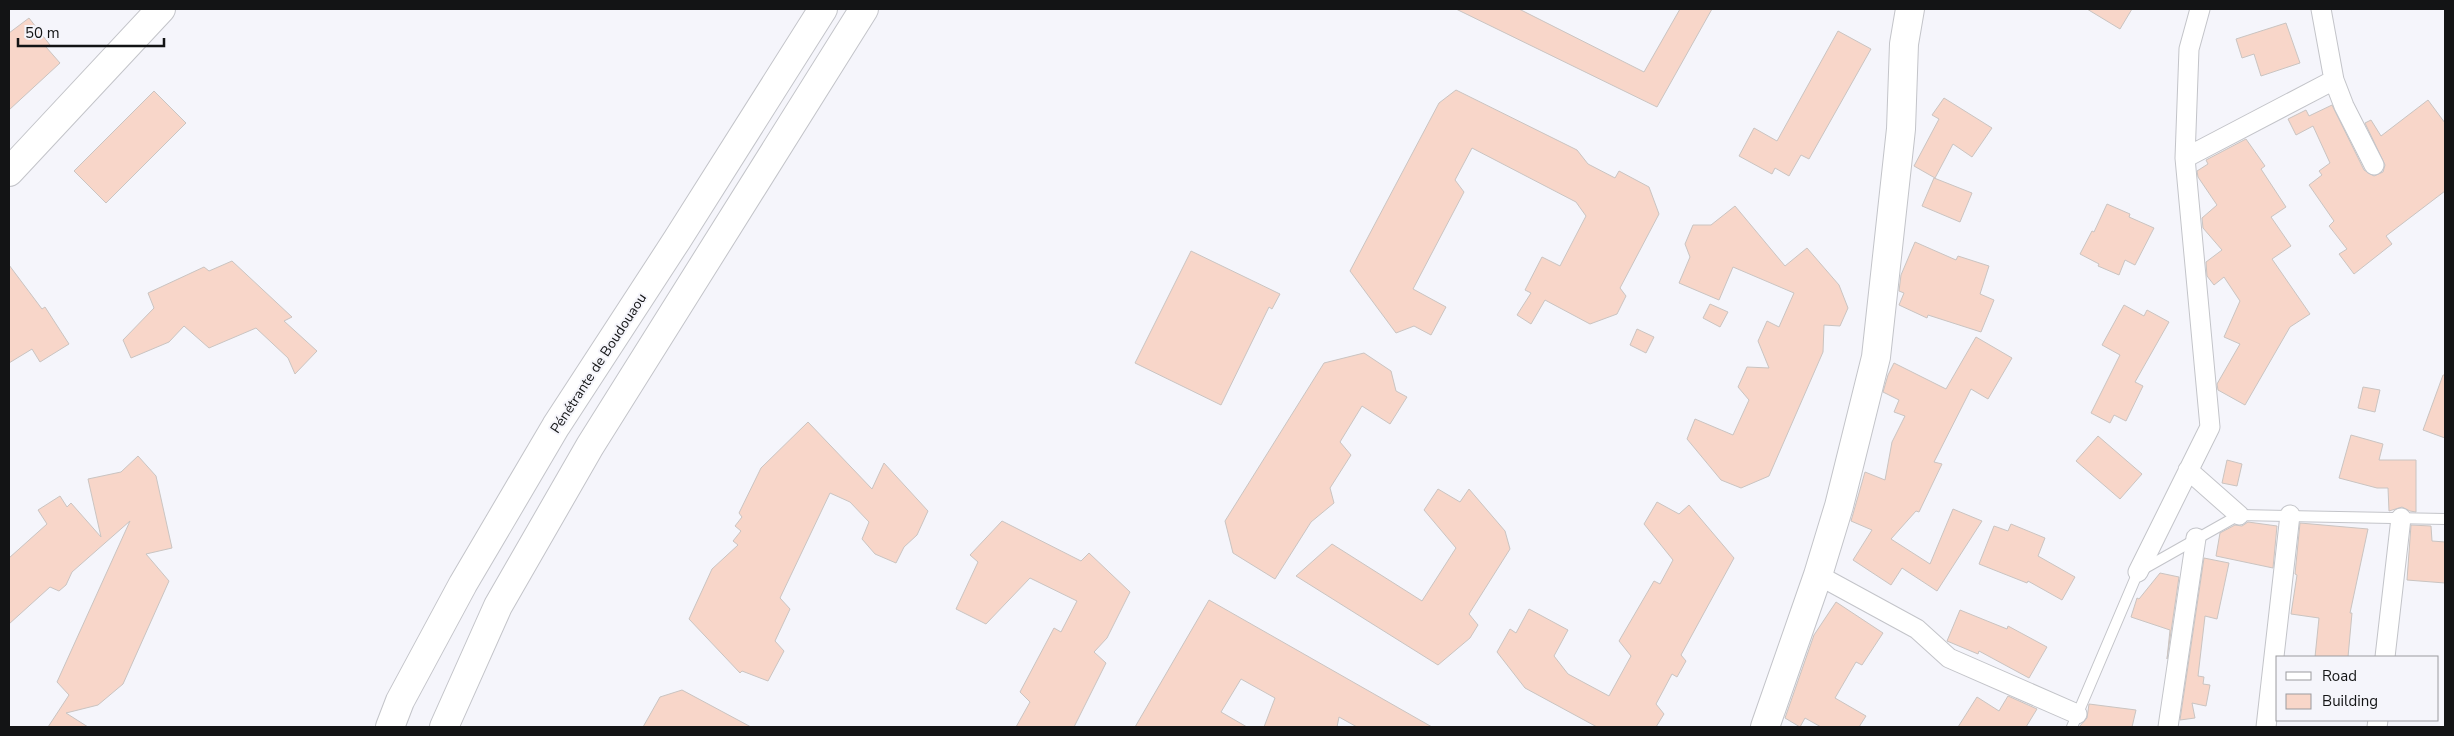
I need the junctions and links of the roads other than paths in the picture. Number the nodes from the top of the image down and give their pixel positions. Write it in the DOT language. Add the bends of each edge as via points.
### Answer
graph roads {
  1 [pos="161,9"];
  2 [pos="823,9"];
  3 [pos="864,9"];
  4 [pos="1910,9"];
  5 [pos="2200,9"];
  6 [pos="2321,9"];
  7 [pos="2334,80"];
  8 [pos="2184,158"];
  9 [pos="2374,165"];
  10 [pos="9,172"];
  11 [pos="2188,470"];
  12 [pos="2238,515"];
  13 [pos="2290,515"];
  14 [pos="2401,518"];
  15 [pos="2445,519"];
  16 [pos="2196,538"];
  17 [pos="2138,572"];
  18 [pos="1818,575"];
  19 [pos="2385,656"];
  20 [pos="2074,720"];
  21 [pos="390,727"];
  22 [pos="444,727"];
  23 [pos="1765,727"];
  24 [pos="2168,727"];
  25 [pos="2266,727"];
  1 -- 10 [label="main road"];
  2 -- 21 [label="main road, Pénétrante de Boudouaou" via="556,426 463,584 400,701"];
  3 -- 22 [label="main road" via="590,446 498,606"];
  4 -- 18 [label="main road" via="1904,44 1902,129 1876,357 1839,506"];
  5 -- 8 [label="street" via="2190,49"];
  6 -- 7 [label="street"];
  7 -- 8 [label="street"];
  7 -- 9 [label="street"];
  8 -- 11 [label="street" via="2210,426"];
  11 -- 12 [label="street"];
  11 -- 17 [label="street"];
  12 -- 13 [label="lane"];
  12 -- 16 [label="lane"];
  13 -- 14 [label="lane"];
  13 -- 25 [label="street"];
  14 -- 15 [label="lane"];
  14 -- 19 [label="street"];
  16 -- 17 [label="lane"];
  16 -- 24 [label="street"];
  17 -- 20 [label="lane"];
  18 -- 20 [label="street" via="1917,629 1949,658"];
  18 -- 23 [label="main road"];
}
